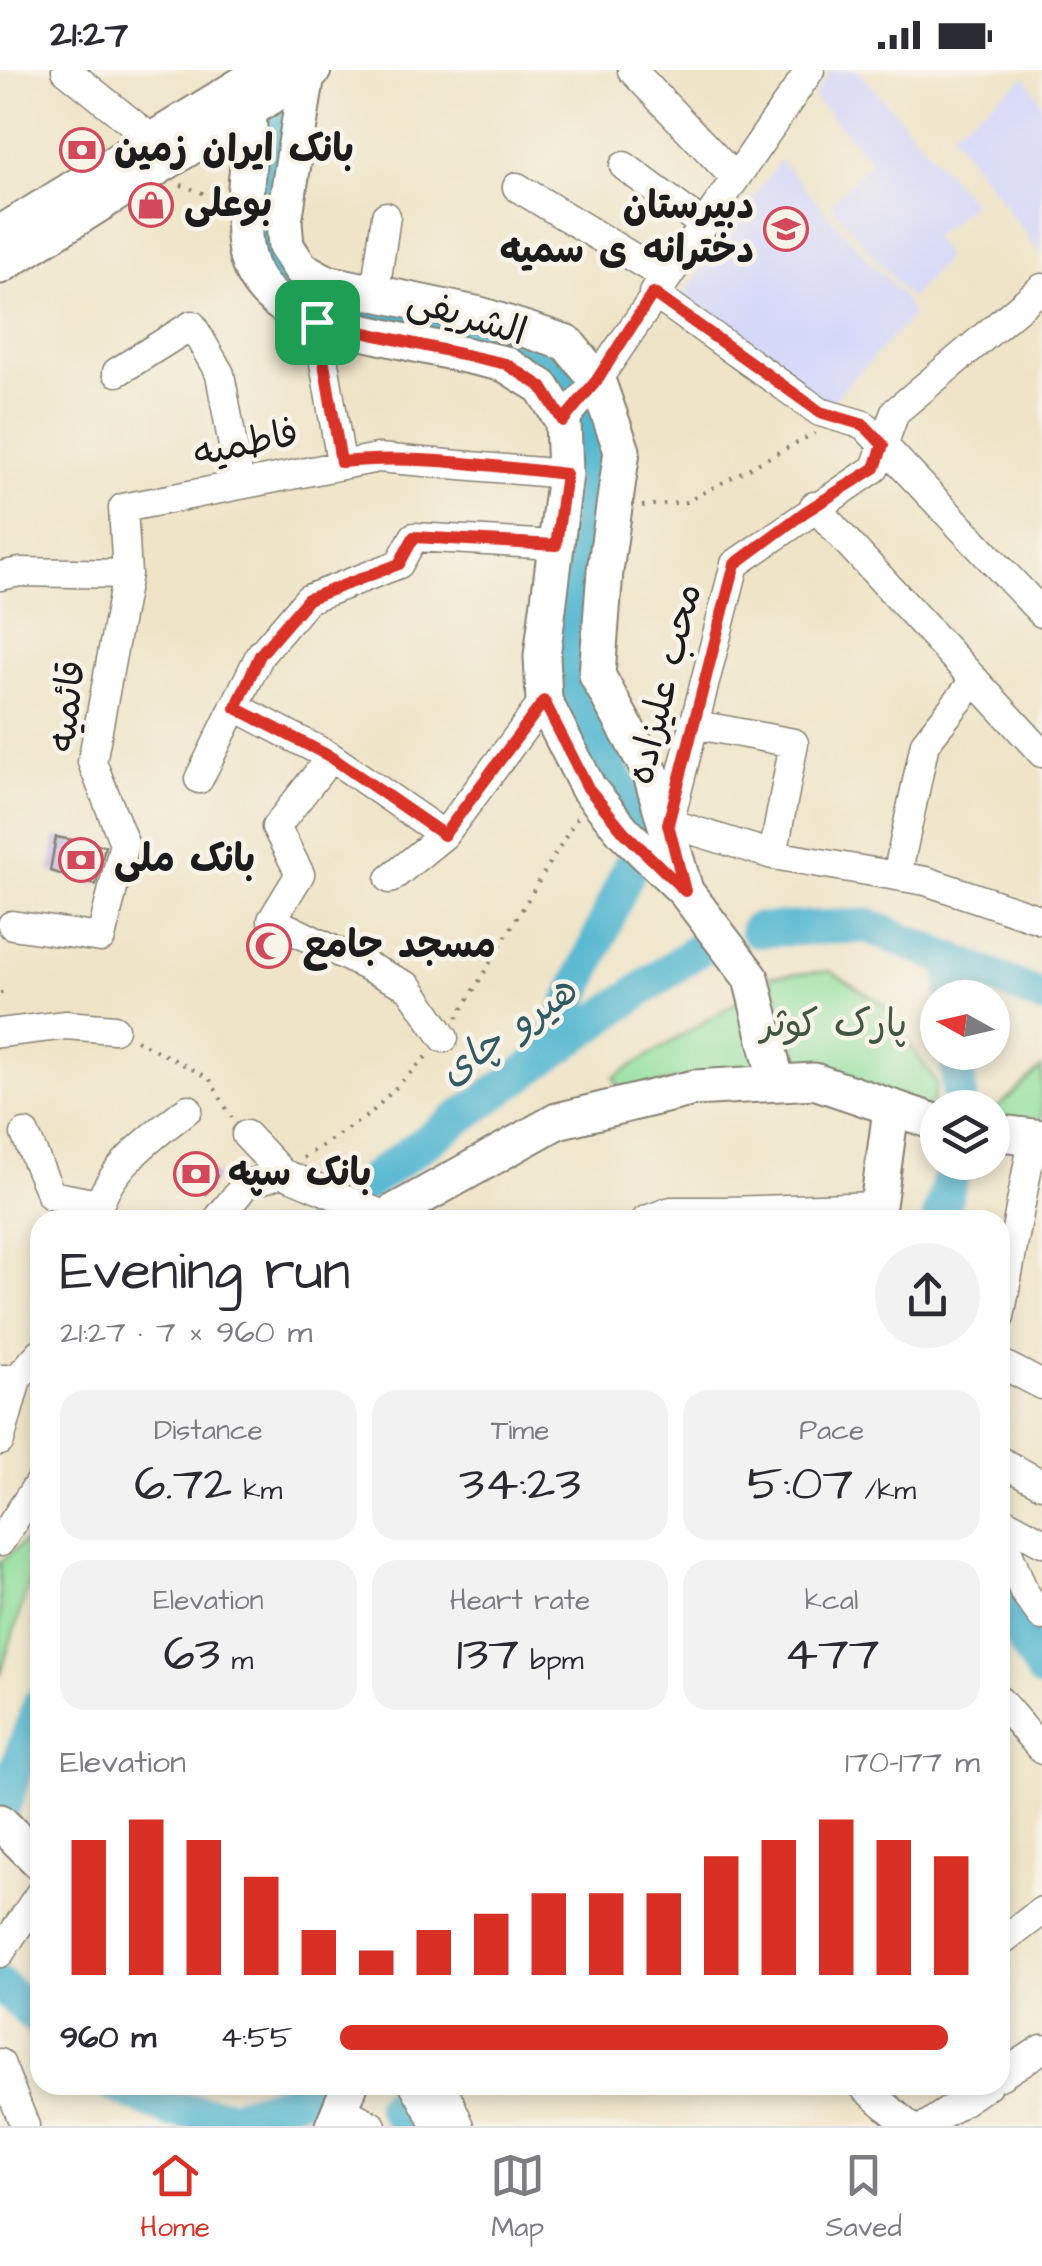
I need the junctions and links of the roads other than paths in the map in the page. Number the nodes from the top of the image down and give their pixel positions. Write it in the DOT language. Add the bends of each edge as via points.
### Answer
graph roads {
  1 [pos="66,70"];
  2 [pos="266,70"];
  3 [pos="632,70"];
  4 [pos="807,71"];
  5 [pos="310,72"];
  6 [pos="248,113"];
  7 [pos="153,157"];
  8 [pos="624,166"];
  9 [pos="734,177"];
  10 [pos="517,187"];
  11 [pos="386,216"];
  12 [pos="702,224"];
  13 [pos="0,234"];
  14 [pos="0,266"];
  15 [pos="659,285"];
  16 [pos="375,292"];
  17 [pos="1040,292"];
  18 [pos="317,322"];
  19 [pos="117,372"];
  20 [pos="597,380"];
  21 [pos="563,421"];
  22 [pos="863,430"];
  23 [pos="341,462"];
  24 [pos="566,474"];
  25 [pos="240,486"];
  26 [pos="814,506"];
  27 [pos="122,508"];
  28 [pos="556,545"];
  29 [pos="127,574"];
  30 [pos="0,576"];
  31 [pos="1042,613"];
  32 [pos="975,680"];
  33 [pos="544,701"];
  34 [pos="236,708"];
  35 [pos="692,724"];
  36 [pos="1042,752"];
  37 [pos="331,757"];
  38 [pos="198,779"];
  39 [pos="668,824"];
  40 [pos="444,835"];
  41 [pos="773,855"];
  42 [pos="896,876"];
  43 [pos="390,879"];
  44 [pos="685,891"];
  45 [pos="1042,920"];
  46 [pos="12,925"];
  47 [pos="114,1029"];
  48 [pos="0,1033"];
  49 [pos="444,1038"];
  50 [pos="776,1080"];
  51 [pos="188,1109"];
  52 [pos="918,1118"];
  53 [pos="25,1134"];
  54 [pos="1010,1134"];
  55 [pos="246,1135"];
  56 [pos="1038,1138"];
  57 [pos="282,1173"];
  58 [pos="1032,1209"];
  59 [pos="92,1210"];
  60 [pos="98,1210"];
  61 [pos="224,1210"];
  62 [pos="365,1210"];
  63 [pos="394,1210"];
  64 [pos="878,1210"];
  65 [pos="1010,1283"];
  66 [pos="30,1362"];
  67 [pos="1010,1368"];
  68 [pos="9,1379"];
  69 [pos="1042,1385"];
  70 [pos="0,1442"];
  71 [pos="1010,1466"];
  72 [pos="1042,1484"];
  73 [pos="30,1496"];
  74 [pos="1010,1524"];
  75 [pos="0,1542"];
  76 [pos="1042,1542"];
  77 [pos="1010,1556"];
  78 [pos="1042,1616"];
  79 [pos="1010,1713"];
  80 [pos="1042,1750"];
  81 [pos="0,1822"];
  82 [pos="30,1852"];
  83 [pos="30,1908"];
  84 [pos="1042,1911"];
  85 [pos="1010,1932"];
  86 [pos="0,1953"];
  87 [pos="1042,2048"];
  88 [pos="0,2063"];
  89 [pos="1010,2069"];
  90 [pos="420,2095"];
  91 [pos="446,2095"];
  92 [pos="873,2095"];
  93 [pos="972,2095"];
  94 [pos="341,2106"];
  95 [pos="24,2126"];
  96 [pos="372,2126"];
  97 [pos="437,2126"];
  98 [pos="460,2126"];
  99 [pos="909,2126"];
  100 [pos="926,2126"];
  1 -- 7 [label="street"];
  2 -- 7 [label="main road"];
  3 -- 9 [label="street"];
  4 -- 9 [label="street"];
  5 -- 6 [label="main road"];
  5 -- 16 [label="main road" via="284,221 286,246 301,268 327,283"];
  6 -- 7 [label="main road"];
  6 -- 18 [label="main road, الشریفی" via="241,238 248,267 269,296"];
  7 -- 13 [label="main road"];
  7 -- 14 [label="main road"];
  8 -- 12 [label="street"];
  9 -- 12 [label="street"];
  10 -- 15 [label="street"];
  11 -- 16 [label="street"];
  12 -- 15 [label="street"];
  15 -- 20 [label="street"];
  15 -- 22 [label="street" via="820,412"];
  16 -- 20 [label="main road" via="567,342"];
  17 -- 22 [label="street, محب علیزاده" via="895,412"];
  18 -- 21 [label="main road, الشریفی" via="506,364 542,387"];
  18 -- 23 [label="street"];
  19 -- 25 [label="street" via="192,325 220,374"];
  20 -- 21 [label="street"];
  20 -- 39 [label="main road" via="622,451 597,675 651,774"];
  21 -- 24 [label="main road"];
  22 -- 26 [label="street, محب علیزاده" via="875,468"];
  22 -- 31 [label="street"];
  23 -- 24 [label="street, فاطمیه" via="456,462"];
  23 -- 25 [label="street, فاطمیه"];
  24 -- 28 [label="main road"];
  25 -- 27 [label="street, فاطمیه"];
  26 -- 32 [label="street"];
  26 -- 35 [label="street, محب علیزاده" via="735,564"];
  27 -- 29 [label="street, قائمیه"];
  28 -- 33 [label="main road" via="542,656"];
  28 -- 34 [label="street" via="414,537 399,564 308,599 260,655"];
  29 -- 30 [label="street"];
  29 -- 46 [label="street, قائمیه" via="92,762 124,842 101,938"];
  32 -- 36 [label="street"];
  32 -- 42 [label="street" via="925,743"];
  33 -- 40 [label="street"];
  33 -- 44 [label="main road" via="588,788"];
  34 -- 37 [label="street"];
  34 -- 38 [label="street"];
  35 -- 39 [label="street, محب علیزاده"];
  35 -- 41 [label="street" via="794,743"];
  37 -- 40 [label="street"];
  37 -- 49 [label="street" via="276,827 300,874 272,920 409,987"];
  39 -- 41 [label="street"];
  39 -- 44 [label="main road"];
  40 -- 43 [label="street"];
  41 -- 42 [label="street"];
  42 -- 45 [label="street"];
  44 -- 50 [label="main road" via="750,978"];
  47 -- 48 [label="street" via="66,1025"];
  50 -- 52 [label="main road" via="814,1081"];
  50 -- 63 [label="main road" via="648,1096 557,1121"];
  51 -- 60 [label="street" via="133,1153"];
  52 -- 64 [label="main road"];
  53 -- 59 [label="street" via="51,1195"];
  54 -- 56 [label="main road"];
  55 -- 57 [label="street"];
  56 -- 58 [label="street"];
  57 -- 61 [label="street" via="244,1185"];
  57 -- 62 [label="street"];
  58 -- 65 [label="street"];
  66 -- 68 [label="street"];
  67 -- 69 [label="street"];
  68 -- 70 [label="street"];
  71 -- 72 [label="street"];
  73 -- 75 [label="street"];
  74 -- 76 [label="street"];
  77 -- 78 [label="street"];
  79 -- 80 [label="street"];
  81 -- 82 [label="main road"];
  83 -- 86 [label="street"];
  84 -- 85 [label="street"];
  87 -- 89 [label="street"];
  88 -- 95 [label="street"];
  90 -- 97 [label="street"];
  91 -- 98 [label="street"];
  92 -- 99 [label="street"];
  93 -- 100 [label="street"];
  94 -- 96 [label="street"];
}
